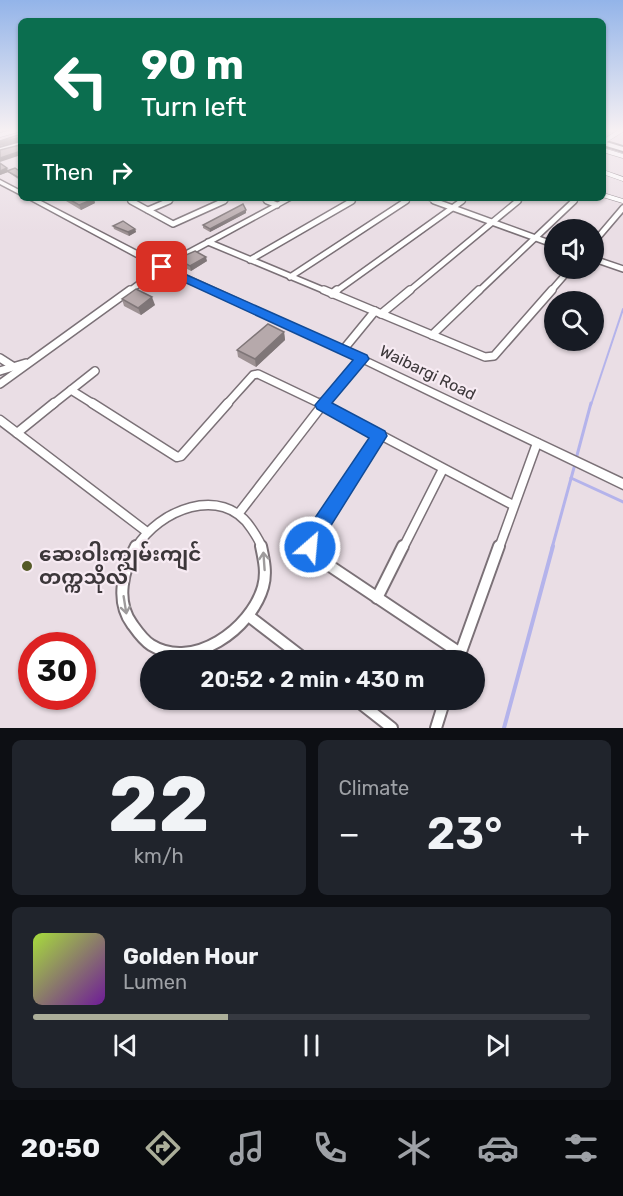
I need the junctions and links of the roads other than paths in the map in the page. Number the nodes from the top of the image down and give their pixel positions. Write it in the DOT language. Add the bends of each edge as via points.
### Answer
graph roads {
  1 [pos="623,171"];
  2 [pos="606,173"];
  3 [pos="616,177"];
  4 [pos="623,179"];
  5 [pos="0,182"];
  6 [pos="18,191"];
  7 [pos="606,196"];
  8 [pos="36,201"];
  9 [pos="132,201"];
  10 [pos="168,201"];
  11 [pos="223,201"];
  12 [pos="268,201"];
  13 [pos="285,201"];
  14 [pos="351,201"];
  15 [pos="405,201"];
  16 [pos="435,201"];
  17 [pos="462,201"];
  18 [pos="517,201"];
  19 [pos="574,201"];
  20 [pos="623,201"];
  21 [pos="277,205"];
  22 [pos="453,208"];
  23 [pos="623,208"];
  24 [pos="148,210"];
  25 [pos="492,222"];
  26 [pos="604,230"];
  27 [pos="535,238"];
  28 [pos="544,241"];
  29 [pos="208,242"];
  30 [pos="250,260"];
  31 [pos="604,262"];
  32 [pos="162,267"];
  33 [pos="623,269"];
  34 [pos="290,277"];
  35 [pos="561,279"];
  36 [pos="332,294"];
  37 [pos="378,312"];
  38 [pos="432,335"];
  39 [pos="343,350"];
  40 [pos="0,358"];
  41 [pos="362,359"];
  42 [pos="31,362"];
  43 [pos="14,367"];
  44 [pos="0,371"];
  45 [pos="95,371"];
  46 [pos="0,384"];
  47 [pos="71,390"];
  48 [pos="322,405"];
  49 [pos="0,420"];
  50 [pos="17,433"];
  51 [pos="380,436"];
  52 [pos="537,443"];
  53 [pos="443,469"];
  54 [pos="620,483"];
  55 [pos="513,505"];
  56 [pos="239,513"];
  57 [pos="147,532"];
  58 [pos="377,598"];
  59 [pos="250,617"];
  60 [pos="293,650"];
  61 [pos="449,650"];
  62 [pos="461,650"];
  63 [pos="369,710"];
  64 [pos="441,710"];
  65 [pos="392,728"];
  66 [pos="435,728"];
  1 -- 3 [label="street"];
  2 -- 3 [label="street"];
  3 -- 4 [label="street"];
  5 -- 6 [label="street"];
  7 -- 20 [label="street"];
  8 -- 32 [label="street, Waibargi Road"];
  9 -- 24 [label="street"];
  10 -- 24 [label="street"];
  11 -- 24 [label="street" via="173,224"];
  12 -- 21 [label="street"];
  13 -- 21 [label="street"];
  14 -- 30 [label="street"];
  15 -- 34 [label="street"];
  16 -- 22 [label="street"];
  17 -- 22 [label="street"];
  18 -- 25 [label="street"];
  19 -- 27 [label="street"];
  21 -- 29 [label="street"];
  22 -- 25 [label="street"];
  22 -- 36 [label="street"];
  23 -- 26 [label="street"];
  25 -- 27 [label="street"];
  25 -- 37 [label="street"];
  27 -- 28 [label="street"];
  27 -- 38 [label="street"];
  29 -- 30 [label="street"];
  29 -- 32 [label="street"];
  30 -- 34 [label="street"];
  31 -- 33 [label="street"];
  32 -- 39 [label="street, Waibargi Road"];
  32 -- 42 [label="street"];
  34 -- 36 [label="street"];
  35 -- 38 [label="street" via="494,356 489,358"];
  36 -- 37 [label="street"];
  37 -- 38 [label="street"];
  37 -- 39 [label="street"];
  39 -- 41 [label="street, Waibargi Road"];
  40 -- 43 [label="street"];
  41 -- 48 [label="street"];
  41 -- 52 [label="street, Waibargi Road"];
  42 -- 43 [label="street"];
  42 -- 46 [label="street"];
  43 -- 44 [label="street"];
  45 -- 47 [label="street"];
  47 -- 48 [label="street" via="177,457 253,375"];
  47 -- 50 [label="street"];
  48 -- 51 [label="street"];
  48 -- 56 [label="street"];
  49 -- 50 [label="street"];
  50 -- 57 [label="street"];
  51 -- 53 [label="street"];
  51 -- 58 [label="street" via="310,547 315,556"];
  52 -- 54 [label="street, Waibargi Road"];
  52 -- 55 [label="street"];
  53 -- 55 [label="street"];
  53 -- 58 [label="street"];
  55 -- 62 [label="street"];
  56 -- 57 [label="street" via="220,506 195,506 169,515"];
  59 -- 56 [label="street, one-way" via="264,588 266,559 258,534"];
  57 -- 59 [label="street, one-way" via="130,556 122,585 125,614 146,641 166,652 196,652 226,640"];
  58 -- 61 [label="street"];
  59 -- 60 [label="street"];
  63 -- 65 [label="street"];
  64 -- 66 [label="street"];
}
